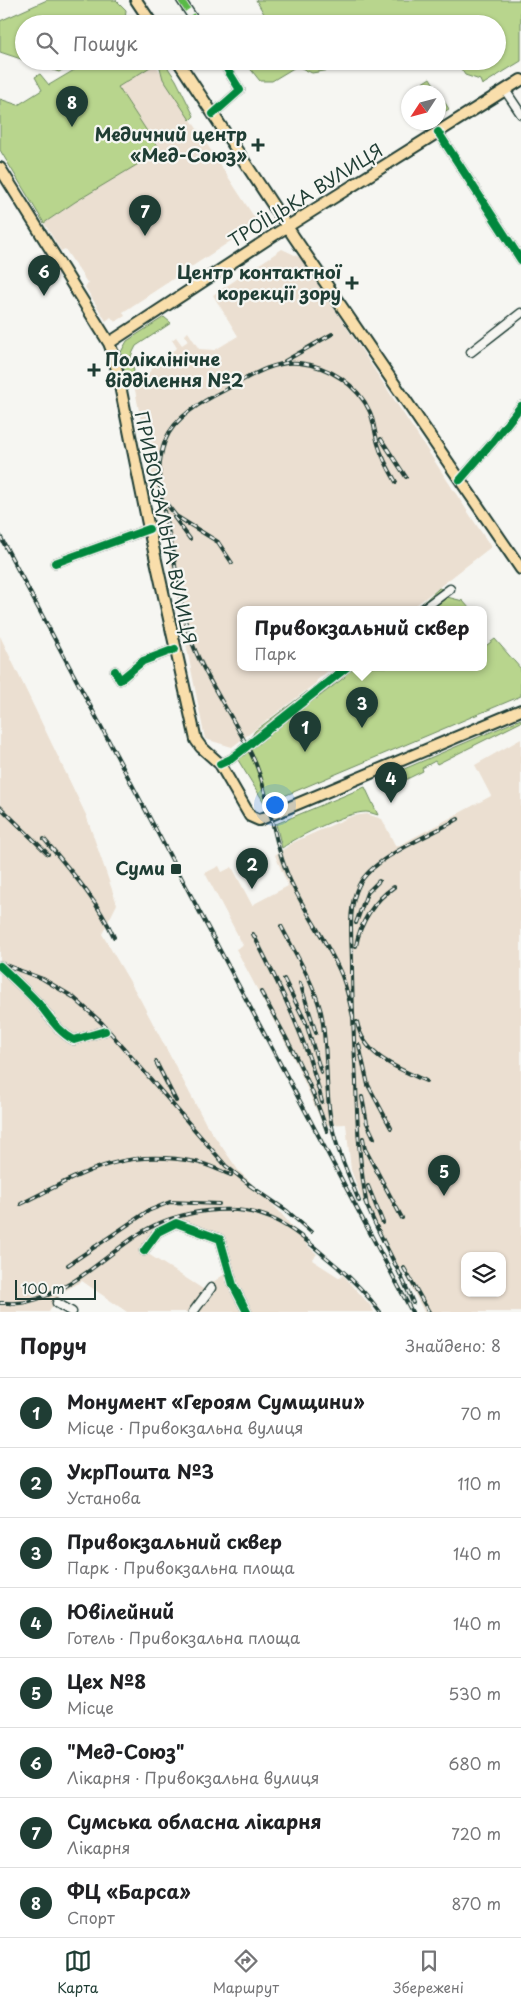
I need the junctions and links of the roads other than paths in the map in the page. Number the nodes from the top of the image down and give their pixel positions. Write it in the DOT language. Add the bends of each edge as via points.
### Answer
graph roads {
  1 [pos="136,0"];
  2 [pos="182,0"];
  3 [pos="146,15"];
  4 [pos="191,15"];
  5 [pos="184,70"];
  6 [pos="228,70"];
  7 [pos="521,80"];
  8 [pos="505,90"];
  9 [pos="213,114"];
  10 [pos="521,114"];
  11 [pos="438,132"];
  12 [pos="0,168"];
  13 [pos="287,227"];
  14 [pos="521,260"];
  15 [pos="521,313"];
  16 [pos="110,343"];
  17 [pos="471,352"];
  18 [pos="521,406"];
  19 [pos="460,480"];
  20 [pos="149,529"];
  21 [pos="55,563"];
  22 [pos="521,569"];
  23 [pos="450,589"];
  24 [pos="427,606"];
  25 [pos="175,649"];
  26 [pos="115,671"];
  27 [pos="342,671"];
  28 [pos="521,710"];
  29 [pos="220,764"];
  30 [pos="0,966"];
  31 [pos="104,1031"];
  32 [pos="144,1252"];
  33 [pos="211,1288"];
  34 [pos="57,1303"];
  35 [pos="72,1312"];
  36 [pos="193,1312"];
  37 [pos="247,1312"];
  1 -- 3 [label="main road"];
  2 -- 4 [label="street"];
  5 -- 9 [label="main road"];
  6 -- 9 [label="street" via="240,90"];
  7 -- 8 [label="main road, ТРОЇЦЬКА ВУЛИЦЯ"];
  8 -- 10 [label="street"];
  8 -- 11 [label="main road, ТРОЇЦЬКА ВУЛИЦЯ"];
  9 -- 13 [label="main road"];
  11 -- 13 [label="main road, ТРОЇЦЬКА ВУЛИЦЯ"];
  11 -- 14 [label="street"];
  12 -- 16 [label="main road, ПРИВОКЗАЛЬНА ВУЛИЦЯ"];
  13 -- 16 [label="main road, ТРОЇЦЬКА ВУЛИЦЯ"];
  13 -- 19 [label="main road"];
  15 -- 17 [label="street"];
  16 -- 20 [label="main road, ПРИВОКЗАЛЬНА ВУЛИЦЯ"];
  18 -- 19 [label="street"];
  19 -- 22 [label="main road"];
  20 -- 21 [label="street"];
  20 -- 25 [label="main road, ПРИВОКЗАЛЬНА ВУЛИЦЯ"];
  23 -- 24 [label="street"];
  25 -- 26 [label="street" via="143,661 120,680"];
  25 -- 29 [label="main road, ПРИВОКЗАЛЬНА ВУЛИЦЯ" via="196,740"];
  27 -- 29 [label="street"];
  28 -- 29 [label="main road" via="259,820 250,816"];
  30 -- 31 [label="street" via="68,1037 74,1040"];
  32 -- 37 [label="street" via="158,1232 176,1223 220,1239 233,1285"];
  33 -- 36 [label="street"];
  34 -- 35 [label="street"];
}
